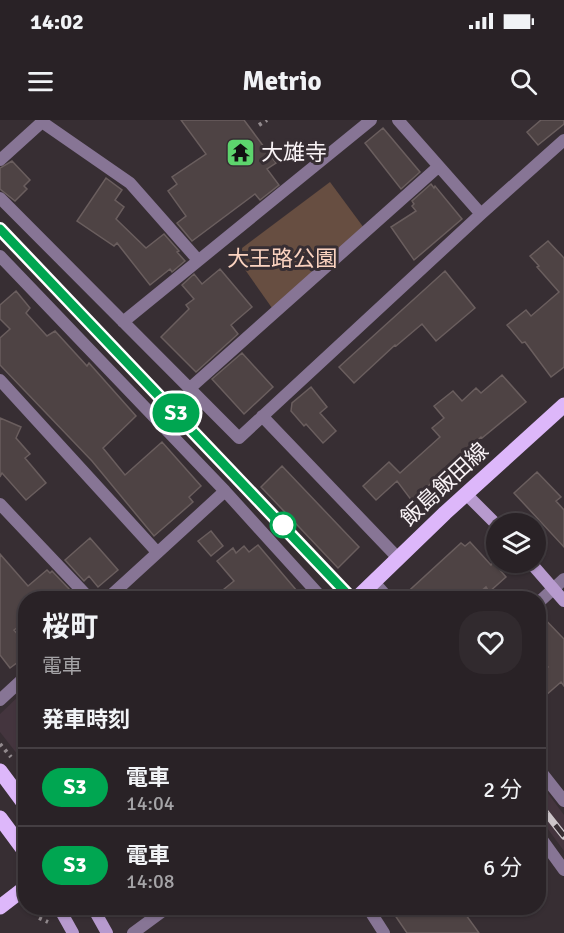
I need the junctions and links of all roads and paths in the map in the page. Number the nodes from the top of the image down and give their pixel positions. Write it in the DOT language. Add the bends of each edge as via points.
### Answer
graph roads {
  1 [pos="267,120"];
  2 [pos="371,120"];
  3 [pos="398,120"];
  4 [pos="259,125"];
  5 [pos="564,141"];
  6 [pos="0,160"];
  7 [pos="438,167"];
  8 [pos="0,198"];
  9 [pos="481,214"];
  10 [pos="0,256"];
  11 [pos="198,260"];
  12 [pos="123,322"];
  13 [pos="0,380"];
  14 [pos="189,388"];
  15 [pos="564,405"];
  16 [pos="262,416"];
  17 [pos="225,491"];
  18 [pos="466,494"];
  19 [pos="0,504"];
  20 [pos="486,514"];
  21 [pos="157,552"];
  22 [pos="398,558"];
  23 [pos="539,573"];
  24 [pos="564,579"];
  25 [pos="374,582"];
  26 [pos="552,589"];
  27 [pos="82,591"];
  28 [pos="115,591"];
  29 [pos="316,591"];
  30 [pos="364,591"];
  31 [pos="381,591"];
  32 [pos="546,595"];
  33 [pos="564,602"];
  34 [pos="18,683"];
  35 [pos="0,700"];
  36 [pos="0,771"];
  37 [pos="546,778"];
  38 [pos="18,795"];
  39 [pos="564,801"];
  40 [pos="0,818"];
  41 [pos="18,842"];
  42 [pos="546,845"];
  43 [pos="564,870"];
  44 [pos="18,893"];
  45 [pos="0,908"];
  46 [pos="63,915"];
  47 [pos="97,915"];
  48 [pos="157,915"];
  49 [pos="372,915"];
  50 [pos="74,933"];
  51 [pos="107,933"];
  52 [pos="133,933"];
  53 [pos="384,933"];
  1 -- 4 [label="path"];
  2 -- 11 [label="street"];
  3 -- 7 [label="street"];
  5 -- 9 [label="street"];
  6 -- 11 [label="street" via="42,122 130,183"];
  7 -- 9 [label="street"];
  7 -- 14 [label="street"];
  8 -- 12 [label="street"];
  9 -- 16 [label="street"];
  10 -- 17 [label="street"];
  11 -- 12 [label="street"];
  12 -- 14 [label="street"];
  13 -- 21 [label="street"];
  14 -- 16 [label="street" via="239,438"];
  15 -- 18 [label="main road, 飯島飯田線"];
  16 -- 22 [label="street"];
  17 -- 21 [label="street"];
  17 -- 29 [label="street"];
  18 -- 20 [label="street"];
  18 -- 22 [label="main road, 飯島飯田線"];
  19 -- 27 [label="street"];
  21 -- 28 [label="street"];
  22 -- 25 [label="main road, 飯島飯田線"];
  23 -- 26 [label="street"];
  24 -- 26 [label="street"];
  25 -- 30 [label="main road, 飯島飯田線"];
  25 -- 31 [label="street"];
  26 -- 32 [label="street"];
  26 -- 33 [label="street"];
  34 -- 35 [label="street"];
  36 -- 38 [label="main road"];
  37 -- 39 [label="street"];
  40 -- 41 [label="main road"];
  42 -- 43 [label="street"];
  44 -- 45 [label="main road"];
  46 -- 50 [label="street"];
  47 -- 51 [label="street"];
  48 -- 52 [label="street"];
  49 -- 53 [label="street"];
}
